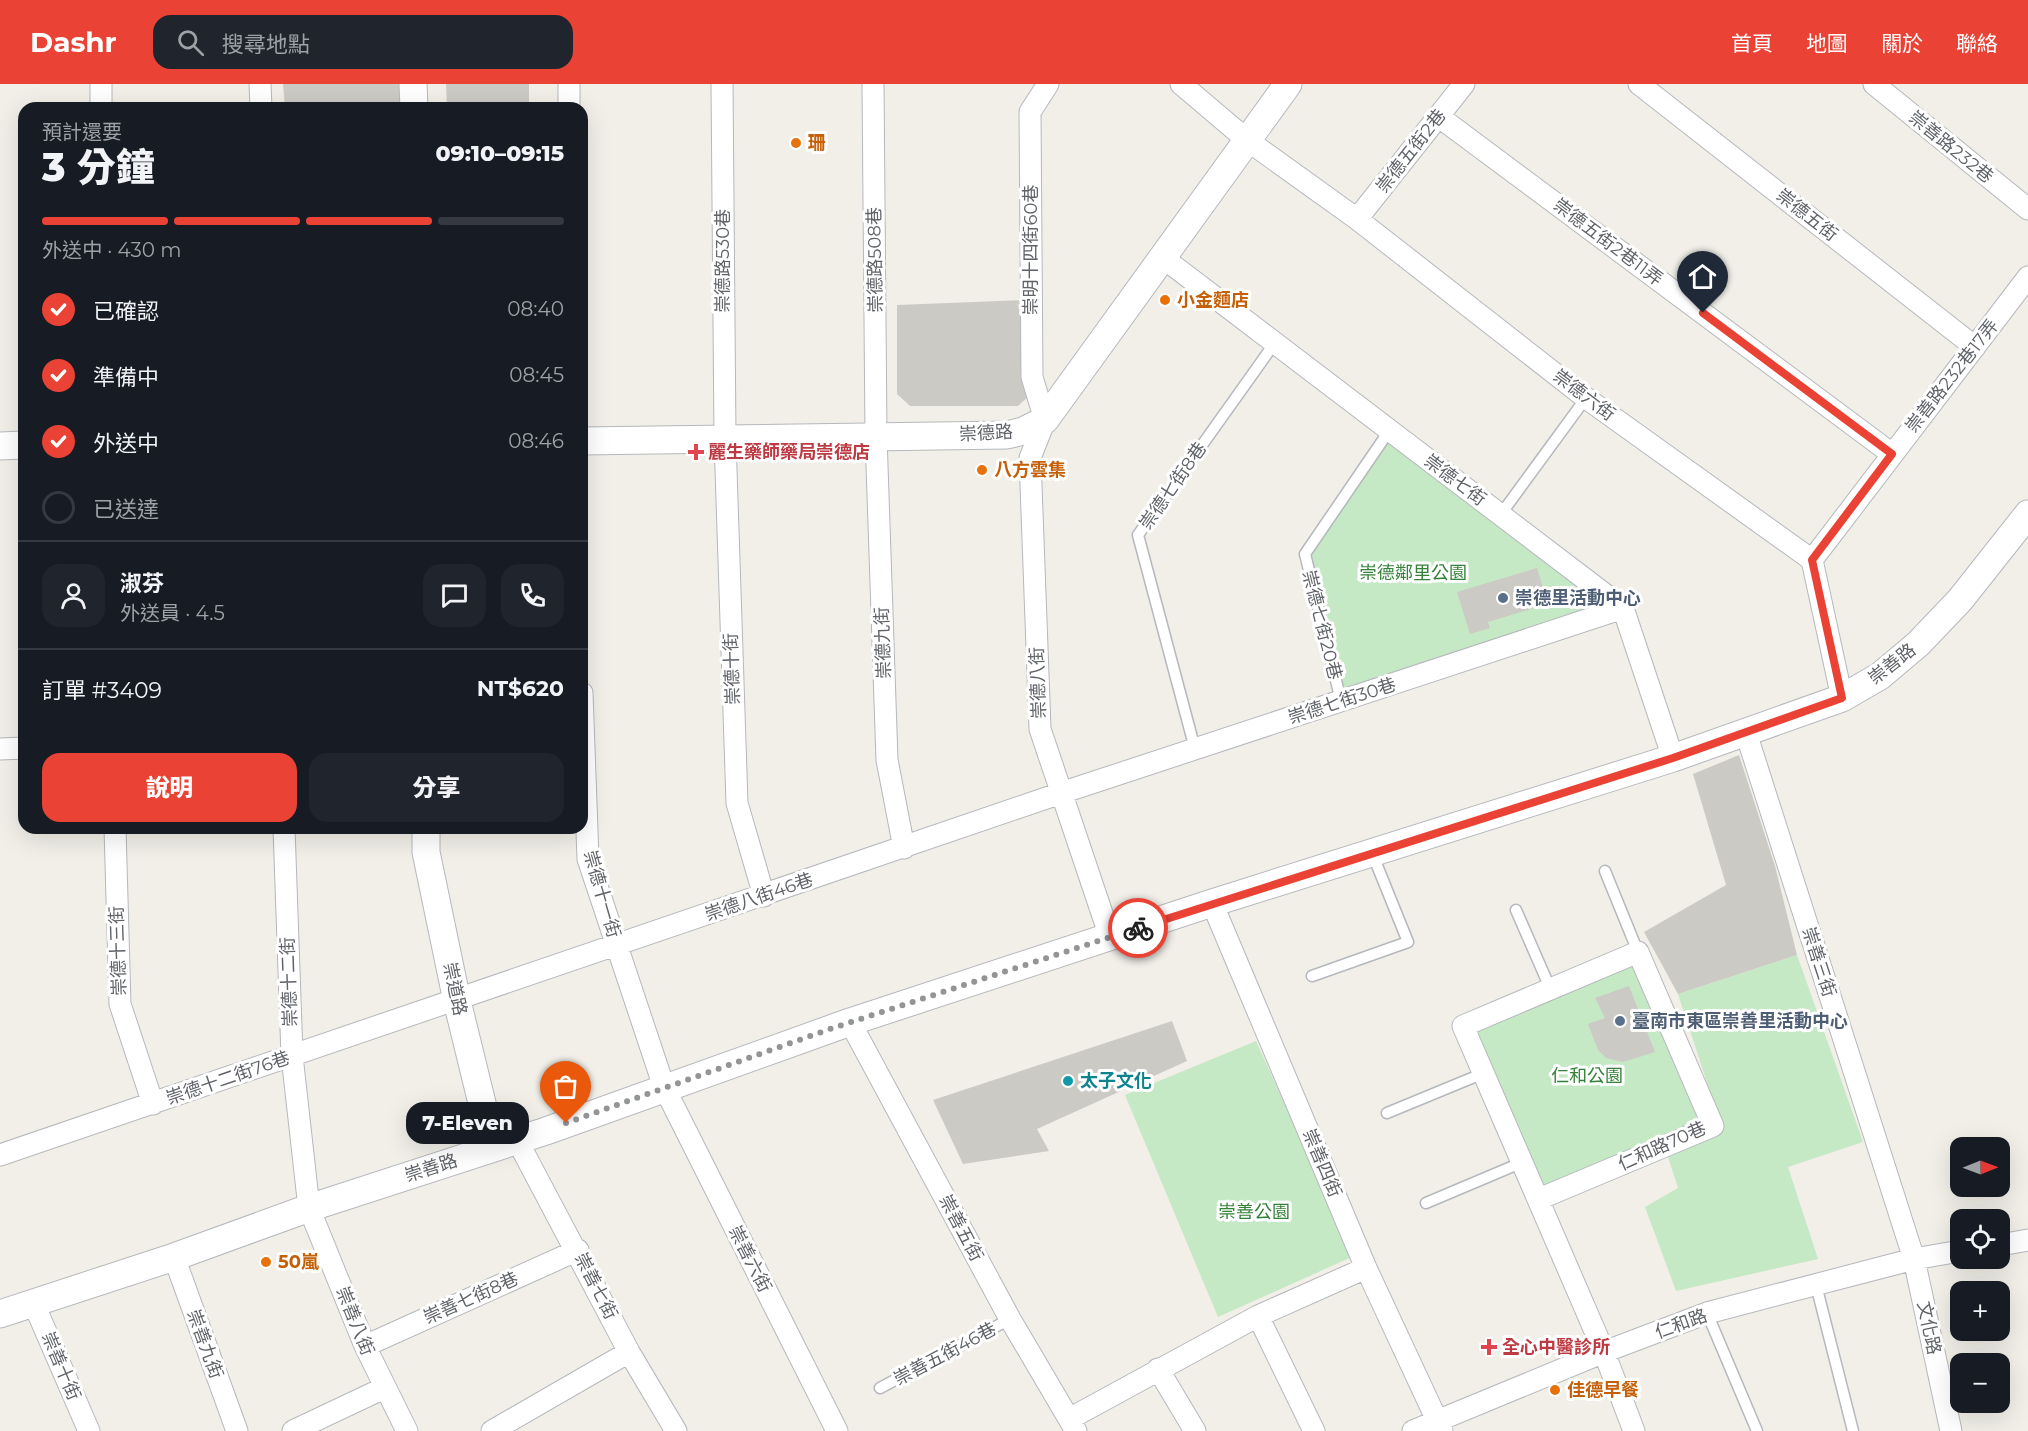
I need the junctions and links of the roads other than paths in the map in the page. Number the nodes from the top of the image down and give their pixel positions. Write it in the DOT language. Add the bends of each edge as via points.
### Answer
graph roads {
  1 [pos="101,84"];
  2 [pos="260,84"];
  3 [pos="413,84"];
  4 [pos="569,84"];
  5 [pos="722,84"];
  6 [pos="873,84"];
  7 [pos="1048,84"];
  8 [pos="1181,84"];
  9 [pos="1287,84"];
  10 [pos="1464,84"];
  11 [pos="1639,84"];
  12 [pos="1874,84"];
  13 [pos="101,102"];
  14 [pos="261,102"];
  15 [pos="414,102"];
  16 [pos="569,102"];
  17 [pos="1438,116"];
  18 [pos="1246,140"];
  19 [pos="2028,209"];
  20 [pos="1357,219"];
  21 [pos="1162,256"];
  22 [pos="2028,277"];
  23 [pos="1274,344"];
  24 [pos="1975,347"];
  25 [pos="1586,398"];
  26 [pos="1045,420"];
  27 [pos="1389,431"];
  28 [pos="876,436"];
  29 [pos="725,439"];
  30 [pos="588,441"];
  31 [pos="18,445"];
  32 [pos="0,446"];
  33 [pos="1892,454"];
  34 [pos="1501,514"];
  35 [pos="2028,514"];
  36 [pos="1812,560"];
  37 [pos="1623,608"];
  38 [pos="1842,698"];
  39 [pos="1341,701"];
  40 [pos="1746,733"];
  41 [pos="0,748"];
  42 [pos="18,748"];
  43 [pos="1195,749"];
  44 [pos="1673,758"];
  45 [pos="1061,794"];
  46 [pos="115,834"];
  47 [pos="284,834"];
  48 [pos="426,834"];
  49 [pos="587,834"];
  50 [pos="904,848"];
  51 [pos="1372,853"];
  52 [pos="1605,871"];
  53 [pos="764,896"];
  54 [pos="1212,903"];
  55 [pos="1516,910"];
  56 [pos="1110,938"];
  57 [pos="617,946"];
  58 [pos="1638,952"];
  59 [pos="1312,976"];
  60 [pos="1550,988"];
  61 [pos="456,1001"];
  62 [pos="850,1022"];
  63 [pos="292,1056"];
  64 [pos="1484,1073"];
  65 [pos="664,1087"];
  66 [pos="153,1104"];
  67 [pos="1387,1113"];
  68 [pos="505,1144"];
  69 [pos="0,1155"];
  70 [pos="1524,1161"];
  71 [pos="1539,1199"];
  72 [pos="1426,1203"];
  73 [pos="309,1208"];
  74 [pos="2028,1240"];
  75 [pos="2010,1243"];
  76 [pos="578,1251"];
  77 [pos="1950,1253"];
  78 [pos="174,1257"];
  79 [pos="1914,1259"];
  80 [pos="1366,1268"];
  81 [pos="1816,1285"];
  82 [pos="33,1302"];
  83 [pos="1707,1313"];
  84 [pos="0,1314"];
  85 [pos="1258,1316"];
  86 [pos="1010,1319"];
  87 [pos="365,1346"];
  88 [pos="629,1352"];
  89 [pos="1604,1352"];
  90 [pos="1158,1369"];
  91 [pos="384,1388"];
  92 [pos="880,1388"];
  93 [pos="1073,1425"];
  94 [pos="1440,1426"];
  95 [pos="89,1431"];
  96 [pos="237,1431"];
  97 [pos="294,1431"];
  98 [pos="407,1431"];
  99 [pos="492,1431"];
  100 [pos="675,1431"];
  101 [pos="837,1431"];
  102 [pos="1195,1431"];
  103 [pos="1314,1431"];
  104 [pos="1413,1431"];
  105 [pos="1634,1431"];
  106 [pos="1756,1431"];
  107 [pos="1853,1431"];
  108 [pos="1951,1431"];
  1 -- 13 [label="street"];
  2 -- 14 [label="street"];
  3 -- 15 [label="street"];
  4 -- 16 [label="street"];
  5 -- 29 [label="street, 崇德路530巷"];
  6 -- 28 [label="street, 崇德路508巷"];
  7 -- 26 [label="street, 崇明十四街60巷" via="1030,112 1032,377"];
  8 -- 18 [label="street, 崇德六街"];
  9 -- 18 [label="street"];
  10 -- 17 [label="street, 崇德五街2巷"];
  11 -- 24 [label="street, 崇德五街"];
  12 -- 19 [label="street, 崇善路232巷"];
  17 -- 20 [label="street, 崇德五街2巷"];
  17 -- 33 [label="street, 崇德五街2巷11弄"];
  18 -- 20 [label="street, 崇德六街"];
  18 -- 21 [label="street"];
  20 -- 25 [label="street, 崇德六街"];
  21 -- 23 [label="street, 崇德七街"];
  21 -- 26 [label="street"];
  22 -- 24 [label="street, 崇善路232巷17弄"];
  23 -- 27 [label="street, 崇德七街"];
  23 -- 43 [label="lane, 崇德七街8巷" via="1138,535"];
  24 -- 33 [label="street, 崇善路232巷17弄"];
  25 -- 34 [label="lane"];
  25 -- 36 [label="street, 崇德六街"];
  26 -- 28 [label="street, 崇德路" via="1007,435"];
  26 -- 45 [label="street, 崇德八街" via="1030,458 1040,729"];
  27 -- 34 [label="street, 崇德七街"];
  27 -- 39 [label="lane, 崇德七街20巷" via="1305,554"];
  28 -- 29 [label="street, 崇德路"];
  28 -- 50 [label="street, 崇德九街" via="887,760"];
  29 -- 30 [label="street, 崇德路"];
  29 -- 53 [label="street, 崇德十街" via="737,803"];
  31 -- 32 [label="street"];
  33 -- 36 [label="street, 崇善路232巷17弄"];
  34 -- 37 [label="street, 崇德七街"];
  35 -- 38 [label="street, 崇善路" via="1960,600 1918,644 1880,676"];
  36 -- 38 [label="street"];
  37 -- 39 [label="street, 崇德七街30巷"];
  37 -- 44 [label="street"];
  38 -- 40 [label="street, 崇善路"];
  39 -- 43 [label="street, 崇德七街30巷"];
  40 -- 44 [label="street, 崇善路"];
  40 -- 79 [label="street, 崇善三街"];
  41 -- 42 [label="street"];
  43 -- 45 [label="street, 崇德七街30巷"];
  44 -- 51 [label="street, 崇善路"];
  45 -- 50 [label="street, 崇德八街46巷"];
  45 -- 56 [label="street, 崇德八街"];
  46 -- 66 [label="street, 崇德十三街" via="120,1004"];
  47 -- 63 [label="street, 崇德十二街"];
  48 -- 61 [label="street, 崇道路" via="426,852"];
  49 -- 57 [label="street, 崇德十一街" via="588,859"];
  50 -- 53 [label="street, 崇德八街46巷"];
  51 -- 54 [label="street, 崇善路"];
  51 -- 59 [label="lane" via="1408,942"];
  52 -- 58 [label="lane, 仁和路70巷"];
  53 -- 57 [label="street, 崇德八街46巷"];
  54 -- 56 [label="street, 崇善路"];
  54 -- 80 [label="street, 崇善四街"];
  55 -- 60 [label="lane"];
  56 -- 62 [label="street, 崇善路"];
  57 -- 61 [label="street, 崇德八街46巷"];
  57 -- 65 [label="street, 崇德十一街"];
  58 -- 60 [label="street"];
  58 -- 71 [label="street, 仁和路70巷" via="1713,1126"];
  60 -- 64 [label="street" via="1463,1026"];
  61 -- 63 [label="street, 崇德十二街76巷"];
  61 -- 68 [label="street, 崇道路"];
  62 -- 65 [label="street, 崇善路"];
  62 -- 86 [label="street, 崇善五街"];
  63 -- 66 [label="street, 崇德十二街76巷"];
  63 -- 73 [label="street, 崇德十二街"];
  64 -- 67 [label="lane"];
  64 -- 70 [label="street"];
  65 -- 68 [label="street, 崇善路"];
  65 -- 101 [label="street, 崇善六街"];
  66 -- 69 [label="street, 崇德十二街76巷"];
  68 -- 73 [label="street, 崇善路"];
  68 -- 76 [label="street, 崇善七街"];
  70 -- 71 [label="street"];
  70 -- 72 [label="lane"];
  71 -- 89 [label="street"];
  73 -- 78 [label="street, 崇善路"];
  73 -- 87 [label="street, 崇善八街"];
  74 -- 75 [label="street"];
  76 -- 87 [label="street, 崇善七街8巷"];
  76 -- 88 [label="street, 崇善七街"];
  77 -- 79 [label="street, 仁和路"];
  78 -- 82 [label="street, 崇善路"];
  78 -- 96 [label="street, 崇善九街"];
  79 -- 81 [label="street, 仁和路"];
  79 -- 108 [label="street, 文化路"];
  80 -- 85 [label="street"];
  80 -- 94 [label="street, 崇善四街"];
  81 -- 83 [label="street, 仁和路"];
  81 -- 107 [label="lane"];
  82 -- 84 [label="street, 崇善路"];
  82 -- 95 [label="street, 崇善十街"];
  83 -- 89 [label="street, 仁和路"];
  83 -- 106 [label="lane"];
  85 -- 90 [label="street"];
  85 -- 103 [label="street"];
  86 -- 92 [label="lane, 崇善五街46巷"];
  86 -- 93 [label="street, 崇善五街"];
  87 -- 91 [label="street, 崇善八街"];
  88 -- 99 [label="street"];
  88 -- 100 [label="street, 崇善七街"];
  89 -- 94 [label="street, 仁和路"];
  89 -- 105 [label="street"];
  90 -- 93 [label="street"];
  90 -- 102 [label="street"];
  91 -- 97 [label="street"];
  91 -- 98 [label="street, 崇善八街"];
  94 -- 104 [label="street, 仁和路"];
}
